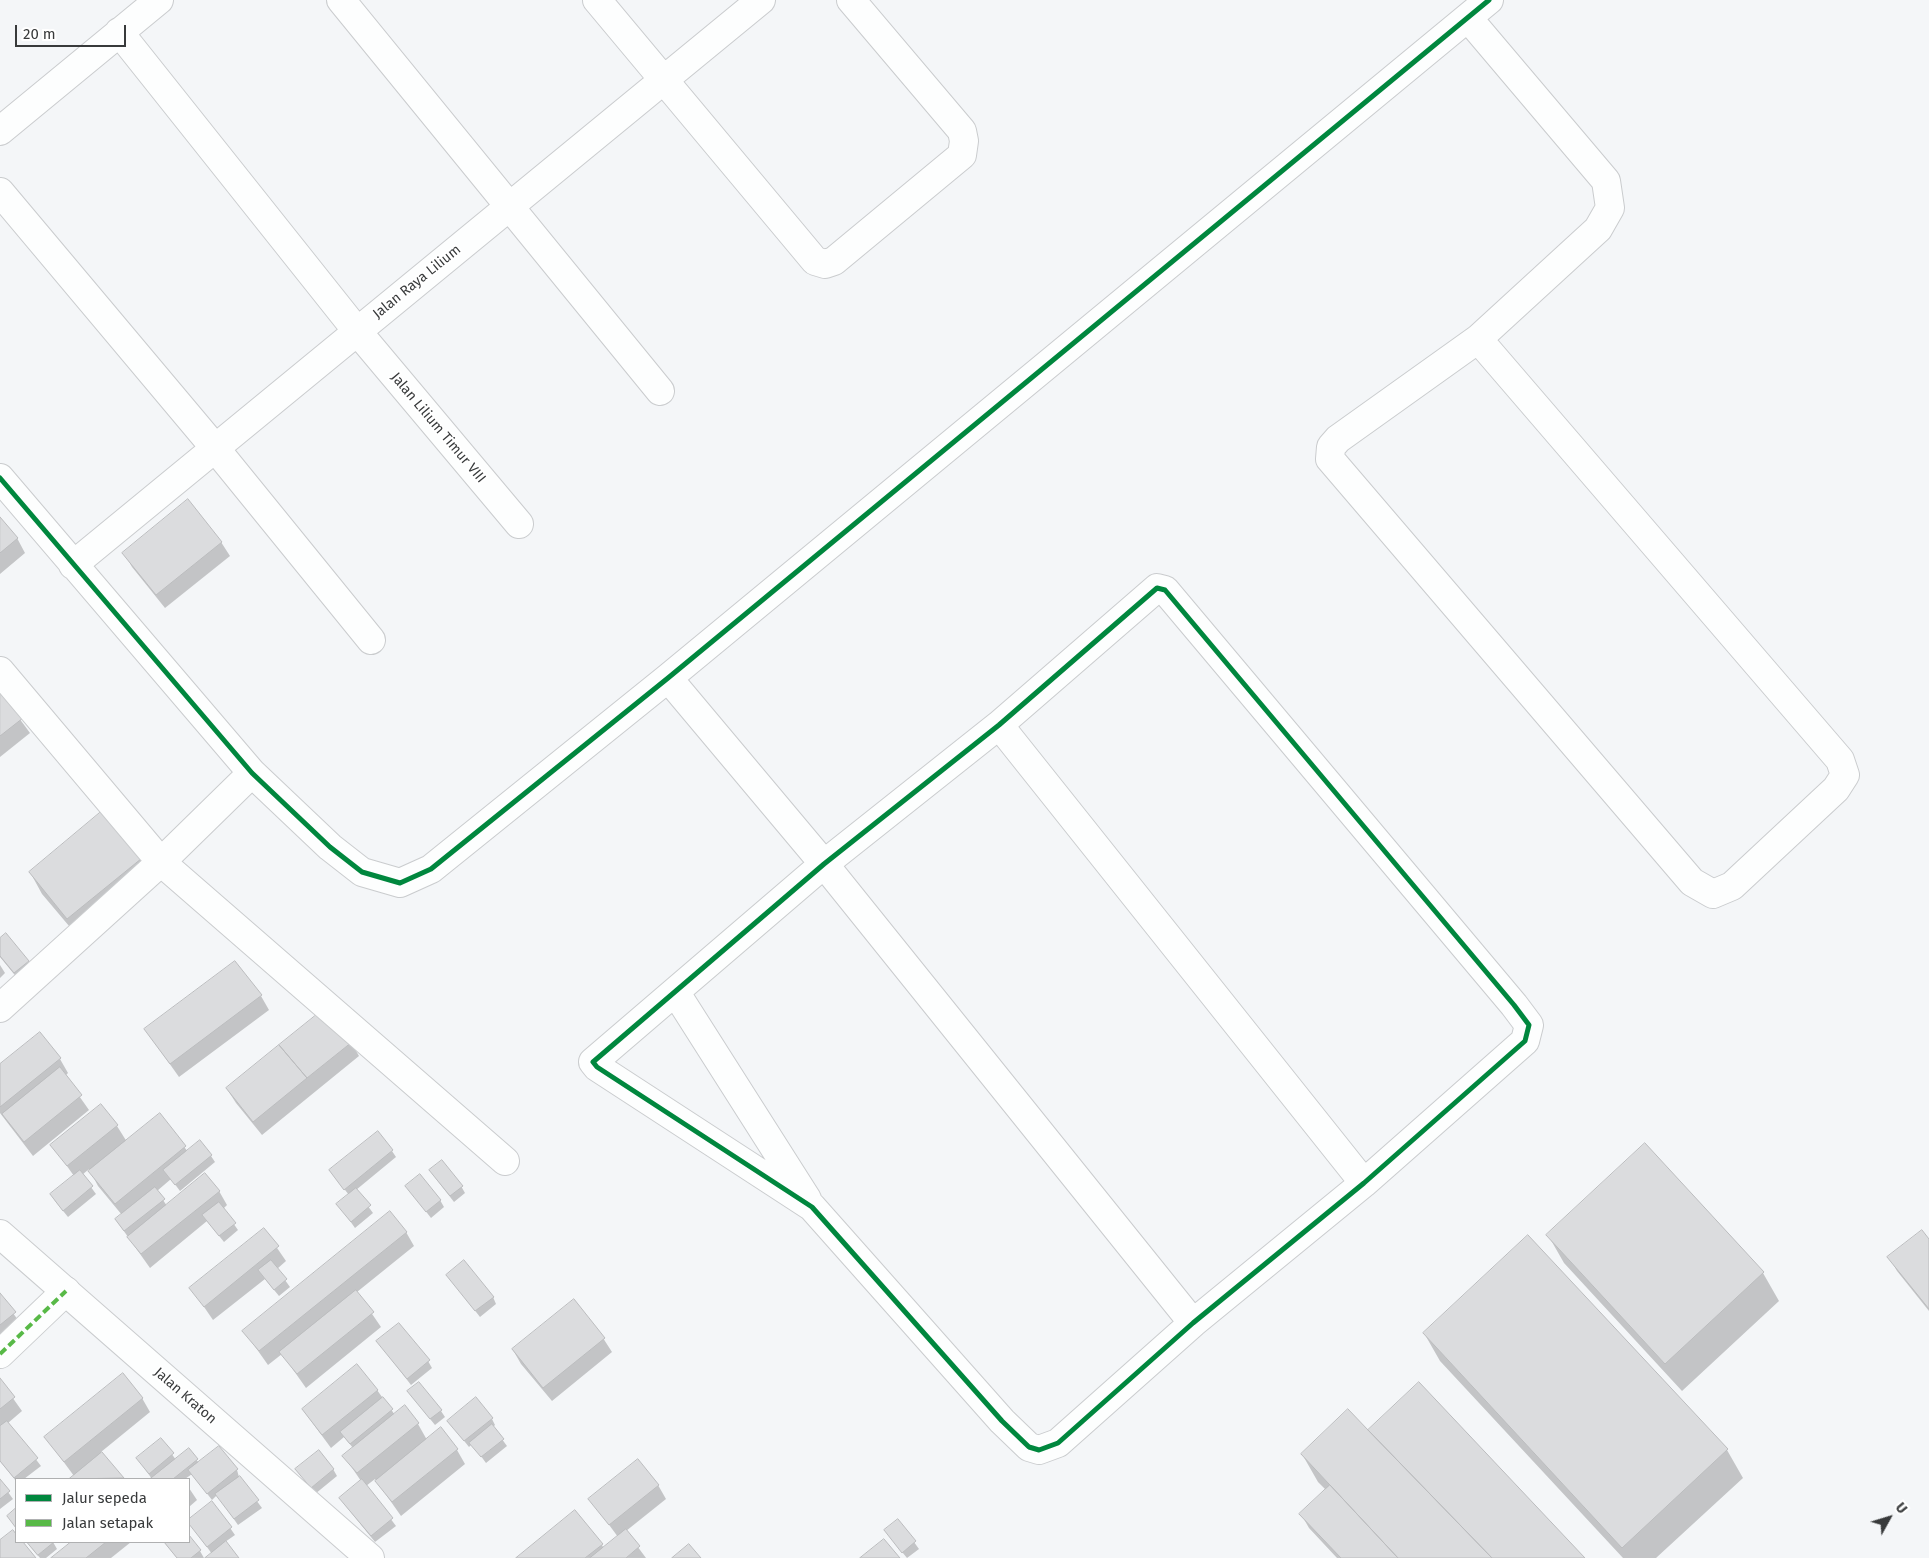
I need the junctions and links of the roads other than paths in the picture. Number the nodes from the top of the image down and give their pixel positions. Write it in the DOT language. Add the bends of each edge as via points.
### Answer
graph roads {
  1 [pos="159,0"];
  2 [pos="341,0"];
  3 [pos="596,0"];
  4 [pos="761,0"];
  5 [pos="851,0"];
  6 [pos="1489,0"];
  7 [pos="1468,18"];
  8 [pos="119,32"];
  9 [pos="663,80"];
  10 [pos="0,131"];
  11 [pos="0,192"];
  12 [pos="508,207"];
  13 [pos="357,331"];
  14 [pos="1478,339"];
  15 [pos="660,391"];
  16 [pos="215,448"];
  17 [pos="0,478"];
  18 [pos="519,524"];
  19 [pos="73,564"];
  20 [pos="371,640"];
  21 [pos="0,671"];
  22 [pos="668,678"];
  23 [pos="999,725"];
  24 [pos="252,773"];
  25 [pos="160,862"];
  26 [pos="824,864"];
  27 [pos="676,993"];
  28 [pos="0,1008"];
  29 [pos="504,1161"];
  30 [pos="1364,1183"];
  31 [pos="812,1207"];
  32 [pos="0,1234"];
  33 [pos="66,1291"];
  34 [pos="1193,1323"];
  35 [pos="0,1354"];
  36 [pos="370,1558"];
  1 -- 8 [label="street"];
  2 -- 12 [label="street"];
  3 -- 9 [label="street"];
  4 -- 9 [label="street, Jalan Raya Lilium"];
  5 -- 9 [label="street" via="962,131 964,141 962,154 834,261 825,264 815,261"];
  6 -- 7 [label="street"];
  7 -- 14 [label="street" via="1606,181 1610,208 1598,229"];
  7 -- 22 [label="street"];
  8 -- 10 [label="street"];
  8 -- 13 [label="street, Jalan Lilium Timur VIII"];
  9 -- 12 [label="street, Jalan Raya Lilium"];
  11 -- 16 [label="street"];
  12 -- 13 [label="street, Jalan Raya Lilium"];
  12 -- 15 [label="street"];
  13 -- 16 [label="street, Jalan Raya Lilium"];
  13 -- 18 [label="street, Jalan Lilium Timur VIII"];
  14 -- 14 [label="street" via="1840,760 1845,775 1836,789 1732,886 1714,894 1692,882 1330,459 1331,446 1338,438"];
  16 -- 19 [label="street, Jalan Raya Lilium"];
  16 -- 20 [label="street"];
  17 -- 19 [label="street"];
  19 -- 24 [label="street"];
  21 -- 25 [label="street"];
  22 -- 24 [label="street" via="431,869 400,883 362,872 330,847"];
  22 -- 26 [label="street"];
  23 -- 26 [label="street"];
  23 -- 30 [label="street"];
  23 -- 30 [label="street" via="1151,592 1157,588 1164,590 1514,1005 1529,1025 1525,1041"];
  24 -- 25 [label="street"];
  25 -- 28 [label="street"];
  25 -- 29 [label="street"];
  26 -- 27 [label="street"];
  26 -- 34 [label="street"];
  27 -- 31 [label="street"];
  27 -- 31 [label="street" via="596,1058 594,1064"];
  30 -- 34 [label="street"];
  31 -- 34 [label="street" via="1002,1421 1029,1447 1039,1450 1058,1443"];
  32 -- 33 [label="street, Jalan Kraton"];
  33 -- 35 [label="street"];
  33 -- 36 [label="street, Jalan Kraton"];
}
